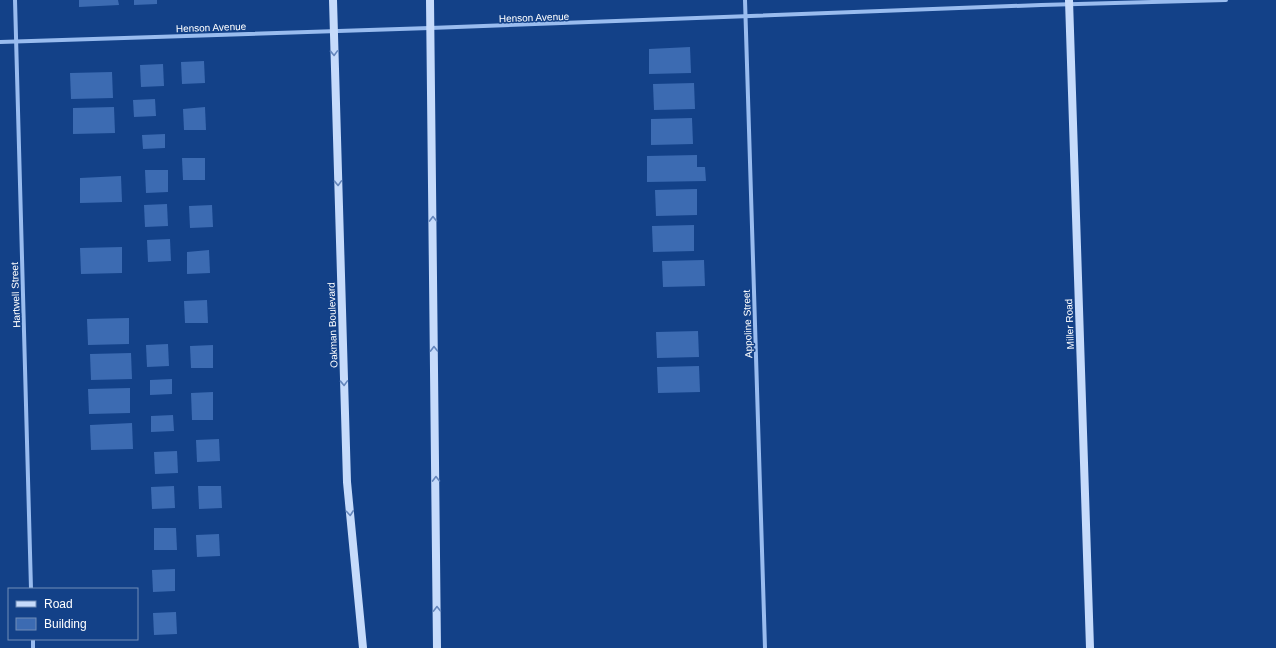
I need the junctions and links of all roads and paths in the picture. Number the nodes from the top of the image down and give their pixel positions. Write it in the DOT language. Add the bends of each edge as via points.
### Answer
graph roads {
  1 [pos="15,0"];
  2 [pos="333,0"];
  3 [pos="430,0"];
  4 [pos="745,0"];
  5 [pos="1226,0"];
  6 [pos="1069,3"];
  7 [pos="745,17"];
  8 [pos="430,28"];
  9 [pos="333,31"];
  10 [pos="0,42"];
  11 [pos="16,42"];
  12 [pos="32,588"];
  13 [pos="363,648"];
  14 [pos="437,648"];
  15 [pos="765,648"];
  16 [pos="1090,648"];
  1 -- 11 [label="street, Hartwell Street"];
  2 -- 9 [label="street, Oakman Boulevard"];
  3 -- 8 [label="street"];
  4 -- 7 [label="street, Appoline Street"];
  5 -- 6 [label="street, Henson Avenue"];
  6 -- 7 [label="street, Henson Avenue"];
  6 -- 16 [label="street, Miller Road"];
  7 -- 8 [label="street, Henson Avenue"];
  7 -- 15 [label="street, Appoline Street"];
  8 -- 9 [label="street, Henson Avenue"];
  14 -- 8 [label="street, one-way"];
  9 -- 11 [label="street, Henson Avenue"];
  9 -- 13 [label="street, Oakman Boulevard, one-way" via="347,482"];
  10 -- 11 [label="street, Henson Avenue"];
  11 -- 12 [label="street, Hartwell Street"];
}
